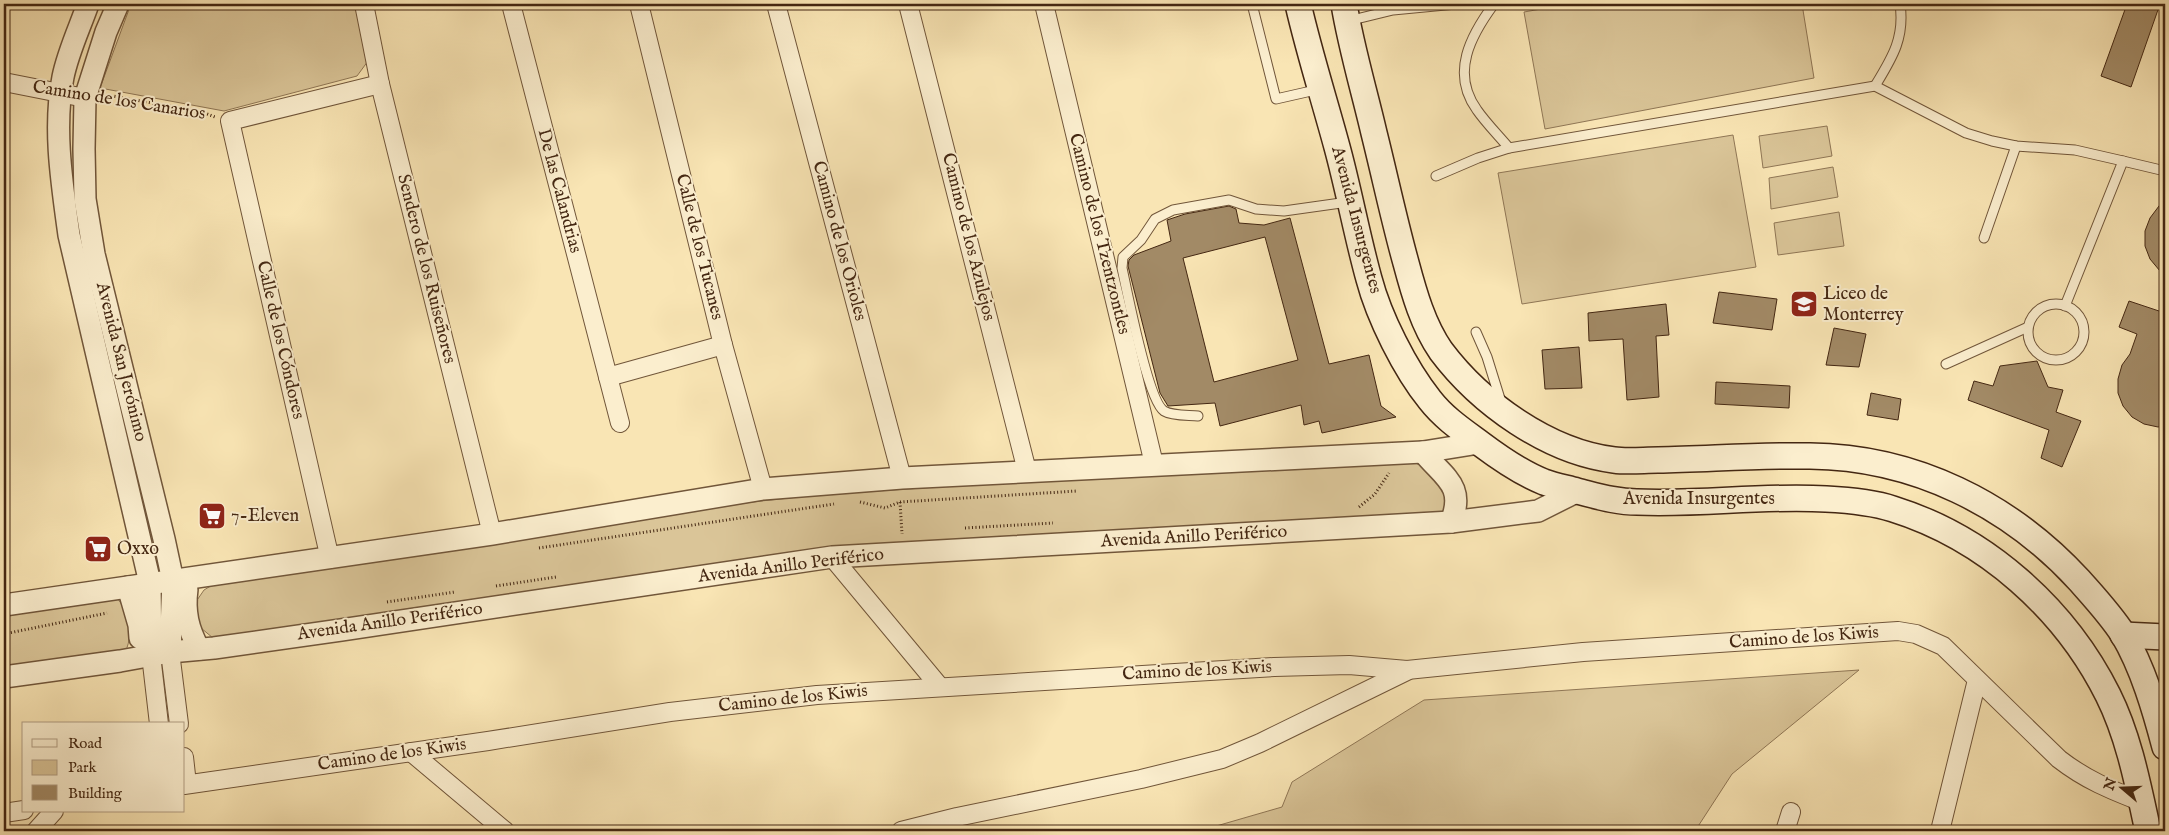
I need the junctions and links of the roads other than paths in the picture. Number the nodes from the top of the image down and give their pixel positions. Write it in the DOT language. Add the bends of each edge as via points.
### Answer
graph roads {
  1 [pos="88,4"];
  2 [pos="118,4"];
  3 [pos="366,4"];
  4 [pos="511,4"];
  5 [pos="639,4"];
  6 [pos="776,4"];
  7 [pos="908,4"];
  8 [pos="1044,4"];
  9 [pos="1252,4"];
  10 [pos="1298,4"];
  11 [pos="1456,4"];
  12 [pos="1494,4"];
  13 [pos="1900,4"];
  14 [pos="1345,12"];
  15 [pos="4,82"];
  16 [pos="380,84"];
  17 [pos="1875,86"];
  18 [pos="1320,89"];
  19 [pos="60,93"];
  20 [pos="85,98"];
  21 [pos="230,121"];
  22 [pos="2016,146"];
  23 [pos="1509,148"];
  24 [pos="2123,161"];
  25 [pos="2165,171"];
  26 [pos="1436,176"];
  27 [pos="1351,202"];
  28 [pos="1984,238"];
  29 [pos="2064,306"];
  30 [pos="2028,327"];
  31 [pos="1476,332"];
  32 [pos="723,345"];
  33 [pos="1946,364"];
  34 [pos="608,377"];
  35 [pos="1504,415"];
  36 [pos="1198,416"];
  37 [pos="620,423"];
  38 [pos="1480,443"];
  39 [pos="1423,452"];
  40 [pos="1154,464"];
  41 [pos="1028,471"];
  42 [pos="902,478"];
  43 [pos="763,489"];
  44 [pos="1578,491"];
  45 [pos="1451,522"];
  46 [pos="492,534"];
  47 [pos="832,557"];
  48 [pos="330,558"];
  49 [pos="180,580"];
  50 [pos="150,583"];
  51 [pos="128,587"];
  52 [pos="4,605"];
  53 [pos="2123,635"];
  54 [pos="2165,637"];
  55 [pos="199,649"];
  56 [pos="153,655"];
  57 [pos="1408,670"];
  58 [pos="4,677"];
  59 [pos="1977,680"];
  60 [pos="940,687"];
  61 [pos="159,722"];
  62 [pos="179,722"];
  63 [pos="2165,747"];
  64 [pos="411,752"];
  65 [pos="185,770"];
  66 [pos="186,784"];
  67 [pos="2142,802"];
  68 [pos="22,810"];
  69 [pos="53,812"];
  70 [pos="1791,812"];
  71 [pos="4,813"];
  72 [pos="36,831"];
  73 [pos="505,831"];
  74 [pos="901,831"];
  75 [pos="1785,831"];
  76 [pos="1940,831"];
  77 [pos="2148,831"];
  1 -- 19 [label="street, Avenida San Jerónimo" via="63,74"];
  2 -- 20 [label="street, Avenida San Jerónimo"];
  3 -- 16 [label="street, Sendero de los Ruiseñores"];
  4 -- 34 [label="street, De las Calandrias"];
  5 -- 32 [label="street, Calle de los Tucanes"];
  6 -- 42 [label="street, Camino de los Orioles"];
  7 -- 41 [label="street, Camino de los Azulejos"];
  8 -- 40 [label="street, Camino de los Tzentzontles"];
  9 -- 18 [label="lane" via="1276,99"];
  10 -- 18 [label="main road, Avenida Insurgentes"];
  11 -- 14 [label="lane"];
  12 -- 23 [label="lane" via="1472,35 1464,72 1467,91 1476,110"];
  13 -- 17 [label="lane" via="1899,41"];
  14 -- 35 [label="main road, Avenida Insurgentes" via="1417,302 1440,349 1474,389"];
  15 -- 19 [label="street, Camino de los Canarios"];
  16 -- 21 [label="street, Camino de los Canarios"];
  16 -- 46 [label="street, Sendero de los Ruiseñores"];
  17 -- 22 [label="lane" via="1966,133"];
  17 -- 23 [label="lane"];
  18 -- 27 [label="main road, Avenida Insurgentes"];
  19 -- 20 [label="street, Camino de los Canarios"];
  19 -- 50 [label="street, Avenida San Jerónimo" via="62,182 69,235"];
  20 -- 49 [label="street, Avenida San Jerónimo" via="86,199 94,254 164,539"];
  21 -- 48 [label="street, Calle de los Cóndores"];
  22 -- 24 [label="lane" via="2075,150"];
  22 -- 28 [label="lane"];
  23 -- 26 [label="lane"];
  24 -- 25 [label="lane"];
  24 -- 29 [label="lane"];
  27 -- 36 [label="lane" via="1284,211 1256,209 1229,200 1173,210 1155,219 1141,240 1123,257 1122,268 1139,346 1155,400 1163,411"];
  27 -- 38 [label="main road, Avenida Insurgentes" via="1370,283 1409,370 1445,417"];
  29 -- 30 [label="lane" via="2046,306 2032,318"];
  29 -- 30 [label="lane" via="2072,310 2083,324 2082,342 2071,356 2053,360 2037,353 2031,345"];
  30 -- 33 [label="lane"];
  31 -- 35 [label="lane"];
  32 -- 34 [label="street"];
  32 -- 43 [label="street, Calle de los Tucanes"];
  34 -- 37 [label="street, De las Calandrias"];
  35 -- 53 [label="main road, Avenida Insurgentes" via="1568,449 1614,460 1810,456 1851,458 1924,475 1989,507 2043,544 2101,604"];
  38 -- 39 [label="street"];
  38 -- 44 [label="main road, Avenida Insurgentes" via="1524,473"];
  39 -- 40 [label="street"];
  39 -- 45 [label="street" via="1453,486 1457,502"];
  40 -- 41 [label="street"];
  41 -- 42 [label="street"];
  42 -- 43 [label="street"];
  43 -- 46 [label="street"];
  44 -- 45 [label="street, Avenida Anillo Periférico" via="1538,511"];
  44 -- 67 [label="main road, Avenida Insurgentes" via="1635,502 1828,499 1892,508 1951,533 2000,566 2045,604 2081,647 2121,726"];
  45 -- 47 [label="street, Avenida Anillo Periférico"];
  46 -- 48 [label="street"];
  47 -- 55 [label="street, Avenida Anillo Periférico"];
  47 -- 60 [label="street"];
  48 -- 49 [label="street"];
  49 -- 50 [label="street"];
  49 -- 55 [label="street" via="186,619"];
  49 -- 56 [label="street, Avenida San Jerónimo"];
  50 -- 51 [label="street"];
  50 -- 56 [label="street, Avenida San Jerónimo"];
  51 -- 52 [label="street"];
  51 -- 56 [label="street"];
  53 -- 54 [label="main road"];
  53 -- 63 [label="main road, Avenida Insurgentes" via="2146,686"];
  55 -- 56 [label="street, Avenida Anillo Periférico"];
  56 -- 58 [label="street, Avenida Anillo Periférico"];
  56 -- 61 [label="street, Avenida San Jerónimo"];
  56 -- 62 [label="street, Avenida San Jerónimo"];
  57 -- 59 [label="street, Camino de los Kiwis" via="1583,652 1898,631 1916,634 1943,646"];
  57 -- 60 [label="street, Camino de los Kiwis" via="1349,665 1274,667"];
  57 -- 74 [label="street, Camino de los Kiwis" via="1222,759 1141,780"];
  59 -- 67 [label="street, Camino de los Kiwis" via="2075,771 2098,785"];
  59 -- 76 [label="street"];
  60 -- 64 [label="street, Camino de los Kiwis" via="817,695 670,712"];
  64 -- 66 [label="street, Camino de los Kiwis"];
  64 -- 73 [label="street"];
  65 -- 66 [label="street"];
  67 -- 77 [label="main road, Avenida Insurgentes"];
  68 -- 71 [label="street"];
  69 -- 72 [label="street"];
  70 -- 75 [label="street"];
}
